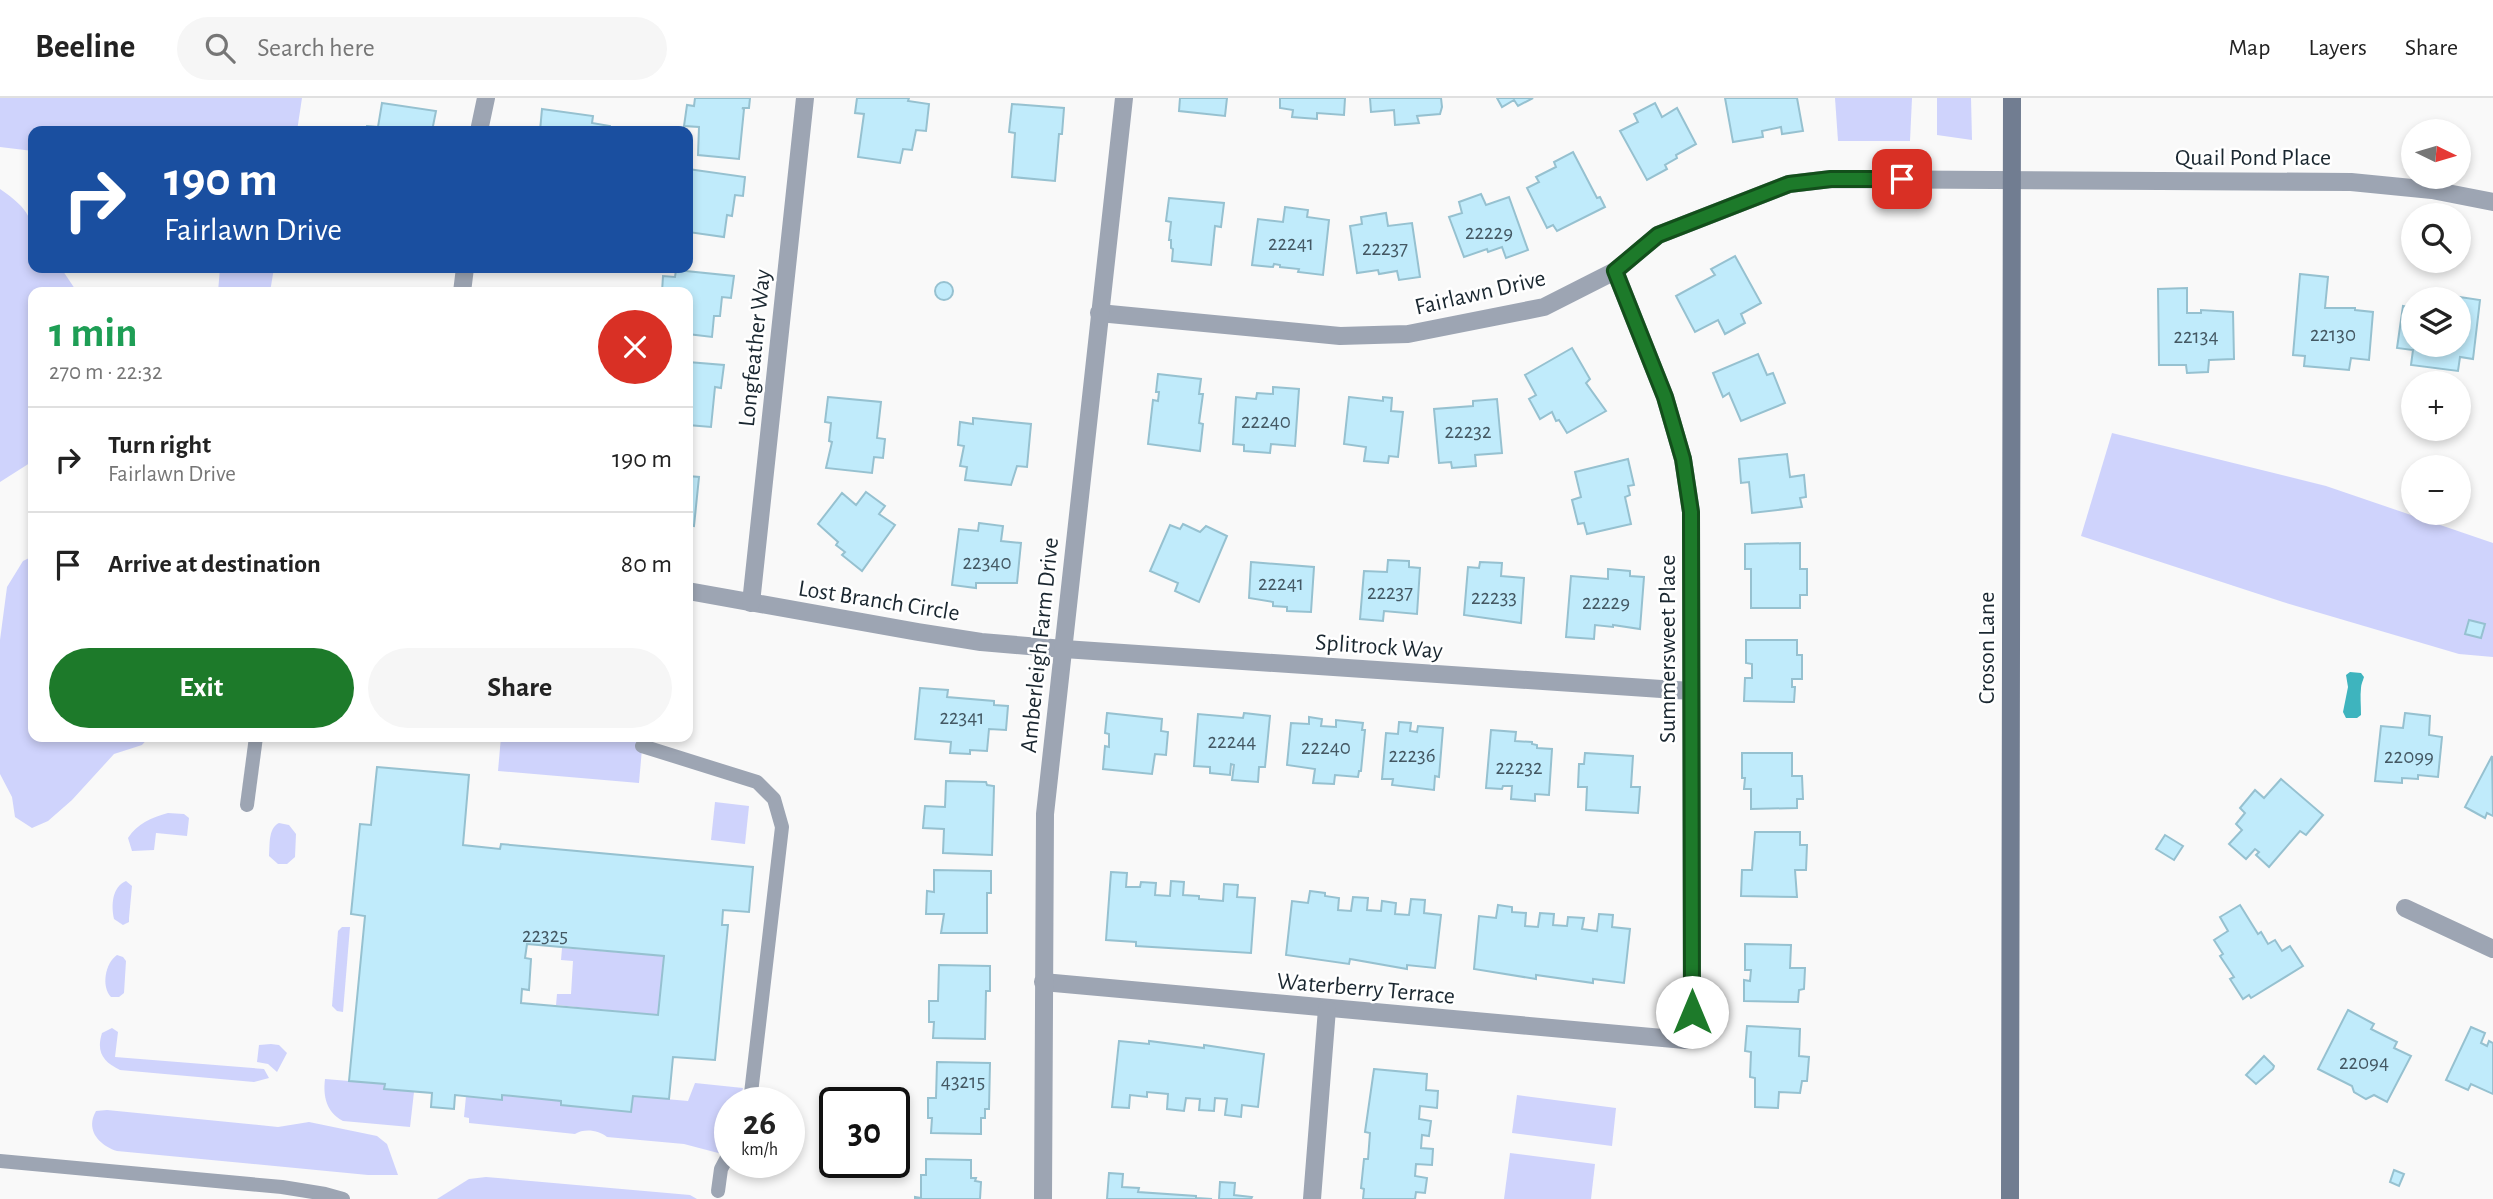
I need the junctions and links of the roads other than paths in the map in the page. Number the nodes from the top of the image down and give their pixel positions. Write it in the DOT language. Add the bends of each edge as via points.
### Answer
graph roads {
  1 [pos="486,98"];
  2 [pos="805,98"];
  3 [pos="1124,98"];
  4 [pos="2011,98"];
  5 [pos="480,126"];
  6 [pos="2011,180"];
  7 [pos="2493,202"];
  8 [pos="1615,271"];
  9 [pos="1099,313"];
  10 [pos="693,592"];
  11 [pos="751,603"];
  12 [pos="1063,649"];
  13 [pos="1691,691"];
  14 [pos="255,742"];
  15 [pos="642,747"];
  16 [pos="247,804"];
  17 [pos="2405,908"];
  18 [pos="2493,949"];
  19 [pos="1043,982"];
  20 [pos="1326,1009"];
  21 [pos="1685,1040"];
  22 [pos="752,1087"];
  23 [pos="0,1161"];
  24 [pos="720,1178"];
  25 [pos="718,1191"];
  26 [pos="342,1199"];
  27 [pos="1043,1199"];
  28 [pos="1312,1199"];
  29 [pos="2010,1199"];
  1 -- 5 [label="street"];
  2 -- 11 [label="street, Longfeather Way"];
  3 -- 9 [label="street, Amberleigh Farm Drive"];
  4 -- 6 [label="main road, Croson Lane"];
  6 -- 7 [label="street, Quail Pond Place" via="2351,182"];
  6 -- 8 [label="street, Fairlawn Drive" via="1831,179 1789,184 1658,235"];
  6 -- 29 [label="main road, Croson Lane"];
  8 -- 9 [label="street, Fairlawn Drive" via="1544,307 1408,334 1340,336"];
  8 -- 13 [label="street, Summersweet Place" via="1665,397 1683,459 1691,512"];
  9 -- 12 [label="street, Amberleigh Farm Drive"];
  10 -- 11 [label="street, Lost Branch Circle"];
  11 -- 12 [label="street, Lost Branch Circle" via="981,642"];
  12 -- 13 [label="street, Splitrock Way"];
  12 -- 19 [label="street, Amberleigh Farm Drive" via="1045,814"];
  13 -- 21 [label="street, Summersweet Place" via="1692,1012"];
  14 -- 16 [label="lane"];
  15 -- 22 [label="lane" via="757,782 774,799 782,827"];
  17 -- 18 [label="street"];
  19 -- 20 [label="street, Waterberry Terrace"];
  19 -- 27 [label="street, Amberleigh Farm Drive"];
  20 -- 21 [label="street, Waterberry Terrace"];
  20 -- 28 [label="street"];
  23 -- 26 [label="lane" via="282,1187"];
  24 -- 25 [label="lane"];
}
